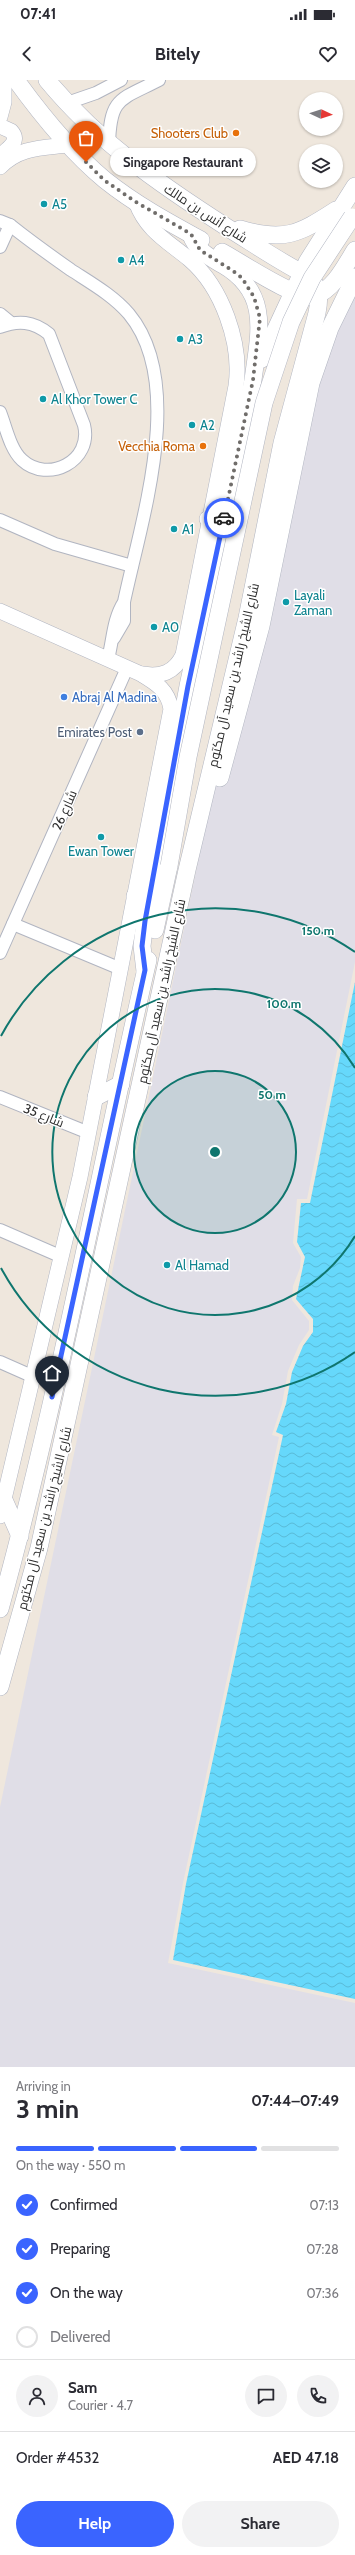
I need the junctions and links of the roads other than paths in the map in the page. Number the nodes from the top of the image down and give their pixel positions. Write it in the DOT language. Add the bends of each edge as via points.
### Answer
graph roads {
  1 [pos="4,80"];
  2 [pos="16,80"];
  3 [pos="47,80"];
  4 [pos="121,80"];
  5 [pos="128,80"];
  6 [pos="159,80"];
  7 [pos="134,93"];
  8 [pos="67,103"];
  9 [pos="0,117"];
  10 [pos="0,126"];
  11 [pos="67,145"];
  12 [pos="109,145"];
  13 [pos="0,157"];
  14 [pos="0,167"];
  15 [pos="355,186"];
  16 [pos="355,191"];
  17 [pos="136,202"];
  18 [pos="348,210"];
  19 [pos="0,213"];
  20 [pos="5,223"];
  21 [pos="225,226"];
  22 [pos="191,234"];
  23 [pos="355,239"];
  24 [pos="0,247"];
  25 [pos="355,250"];
  26 [pos="301,273"];
  27 [pos="355,277"];
  28 [pos="292,290"];
  29 [pos="319,294"];
  30 [pos="0,314"];
  31 [pos="6,325"];
  32 [pos="264,352"];
  33 [pos="253,380"];
  34 [pos="291,405"];
  35 [pos="0,412"];
  36 [pos="226,510"];
  37 [pos="208,519"];
  38 [pos="0,520"];
  39 [pos="132,566"];
  40 [pos="0,611"];
  41 [pos="108,659"];
  42 [pos="127,668"];
  43 [pos="141,674"];
  44 [pos="187,870"];
  45 [pos="135,896"];
  46 [pos="145,921"];
  47 [pos="13,924"];
  48 [pos="0,953"];
  49 [pos="121,969"];
  50 [pos="145,970"];
  51 [pos="121,1084"];
  52 [pos="0,1096"];
  53 [pos="96,1097"];
  54 [pos="89,1133"];
  55 [pos="0,1230"];
  56 [pos="60,1256"];
  57 [pos="0,1362"];
  58 [pos="34,1377"];
  59 [pos="2,1499"];
  60 [pos="0,1516"];
  61 [pos="20,1536"];
  62 [pos="0,1609"];
  63 [pos="0,1687"];
  1 -- 9 [label="street" via="4,102"];
  2 -- 11 [label="main road, شارع أنس بن مالك"];
  3 -- 8 [label="main road, شارع أنس بن مالك"];
  4 -- 8 [label="street" via="96,93"];
  5 -- 7 [label="street"];
  6 -- 7 [label="street"];
  7 -- 12 [label="street" via="119,101 112,110 109,121"];
  8 -- 12 [label="main road, شارع أنس بن مالك"];
  10 -- 13 [label="street" via="11,130 15,137 14,144"];
  11 -- 14 [label="street" via="26,150 12,156"];
  11 -- 17 [label="main road, شارع أنس بن مالك" via="104,180"];
  12 -- 21 [label="main road, شارع أنس بن مالك" via="153,180"];
  15 -- 18 [label="main road"];
  16 -- 23 [label="main road" via="326,237 325,245 329,252 340,254"];
  17 -- 22 [label="main road, شارع أنس بن مالك"];
  17 -- 37 [label="street" via="143,218 155,234 188,259 210,283 223,309 235,348 236,386"];
  18 -- 21 [label="main road" via="284,236 259,235"];
  18 -- 26 [label="main road"];
  18 -- 50 [label="main road, شارع الشيخ راشد بن سعيد آل مكتوم, bridge" via="291,322 264,402 188,757 169,866"];
  19 -- 20 [label="street"];
  20 -- 24 [label="street"];
  20 -- 39 [label="street" via="118,303 138,326 151,354 158,398 157,433"];
  21 -- 26 [label="main road, شارع أنس بن مالك"];
  22 -- 28 [label="main road, شارع أنس بن مالك"];
  22 -- 33 [label="main road" via="200,250 242,278 254,297 260,318"];
  25 -- 29 [label="main road" via="332,284"];
  26 -- 28 [label="main road"];
  26 -- 29 [label="main road" via="314,281"];
  27 -- 44 [label="main road" via="330,328 311,384 261,626 206,826"];
  28 -- 29 [label="main road" via="309,297"];
  28 -- 32 [label="main road"];
  29 -- 34 [label="main road, شارع الشيخ راشد بن سعيد آل مكتوم" via="317,313"];
  30 -- 31 [label="street"];
  31 -- 35 [label="street" via="25,322 38,326 52,339 84,425 84,449 76,458 54,470 33,468 16,454"];
  32 -- 33 [label="main road"];
  32 -- 34 [label="main road" via="282,326 289,323 299,328 301,336 287,384 287,395"];
  33 -- 36 [label="main road"];
  34 -- 44 [label="main road, شارع الشيخ راشد بن سعيد آل مكتوم" via="247,618"];
  36 -- 37 [label="main road"];
  36 -- 46 [label="main road" via="188,686"];
  37 -- 43 [label="street" via="183,655 176,666 166,673 154,676"];
  38 -- 39 [label="street" via="55,544"];
  39 -- 41 [label="street" via="124,602 124,621 114,638"];
  40 -- 41 [label="street"];
  41 -- 42 [label="street"];
  42 -- 43 [label="street"];
  42 -- 47 [label="street, شارع 26"];
  43 -- 45 [label="street" via="162,688 171,709"];
  44 -- 63 [label="main road, شارع الشيخ راشد بن سعيد آل مكتوم" via="44,1525"];
  45 -- 46 [label="main road"];
  45 -- 49 [label="street"];
  46 -- 50 [label="main road" via="142,946"];
  47 -- 48 [label="street, شارع 26"];
  47 -- 49 [label="street"];
  49 -- 53 [label="street"];
  50 -- 51 [label="main road, شارع الشيخ راشد بن سعيد آل مكتوم"];
  51 -- 53 [label="main road"];
  51 -- 61 [label="main road, شارع الشيخ راشد بن سعيد آل مكتوم"];
  52 -- 54 [label="street, شارع 35"];
  53 -- 54 [label="street"];
  54 -- 56 [label="street"];
  55 -- 56 [label="street"];
  56 -- 58 [label="street"];
  57 -- 58 [label="street"];
  58 -- 59 [label="street"];
  59 -- 60 [label="street"];
  59 -- 61 [label="main road"];
  61 -- 62 [label="main road, شارع الشيخ راشد بن سعيد آل مكتوم"];
}
